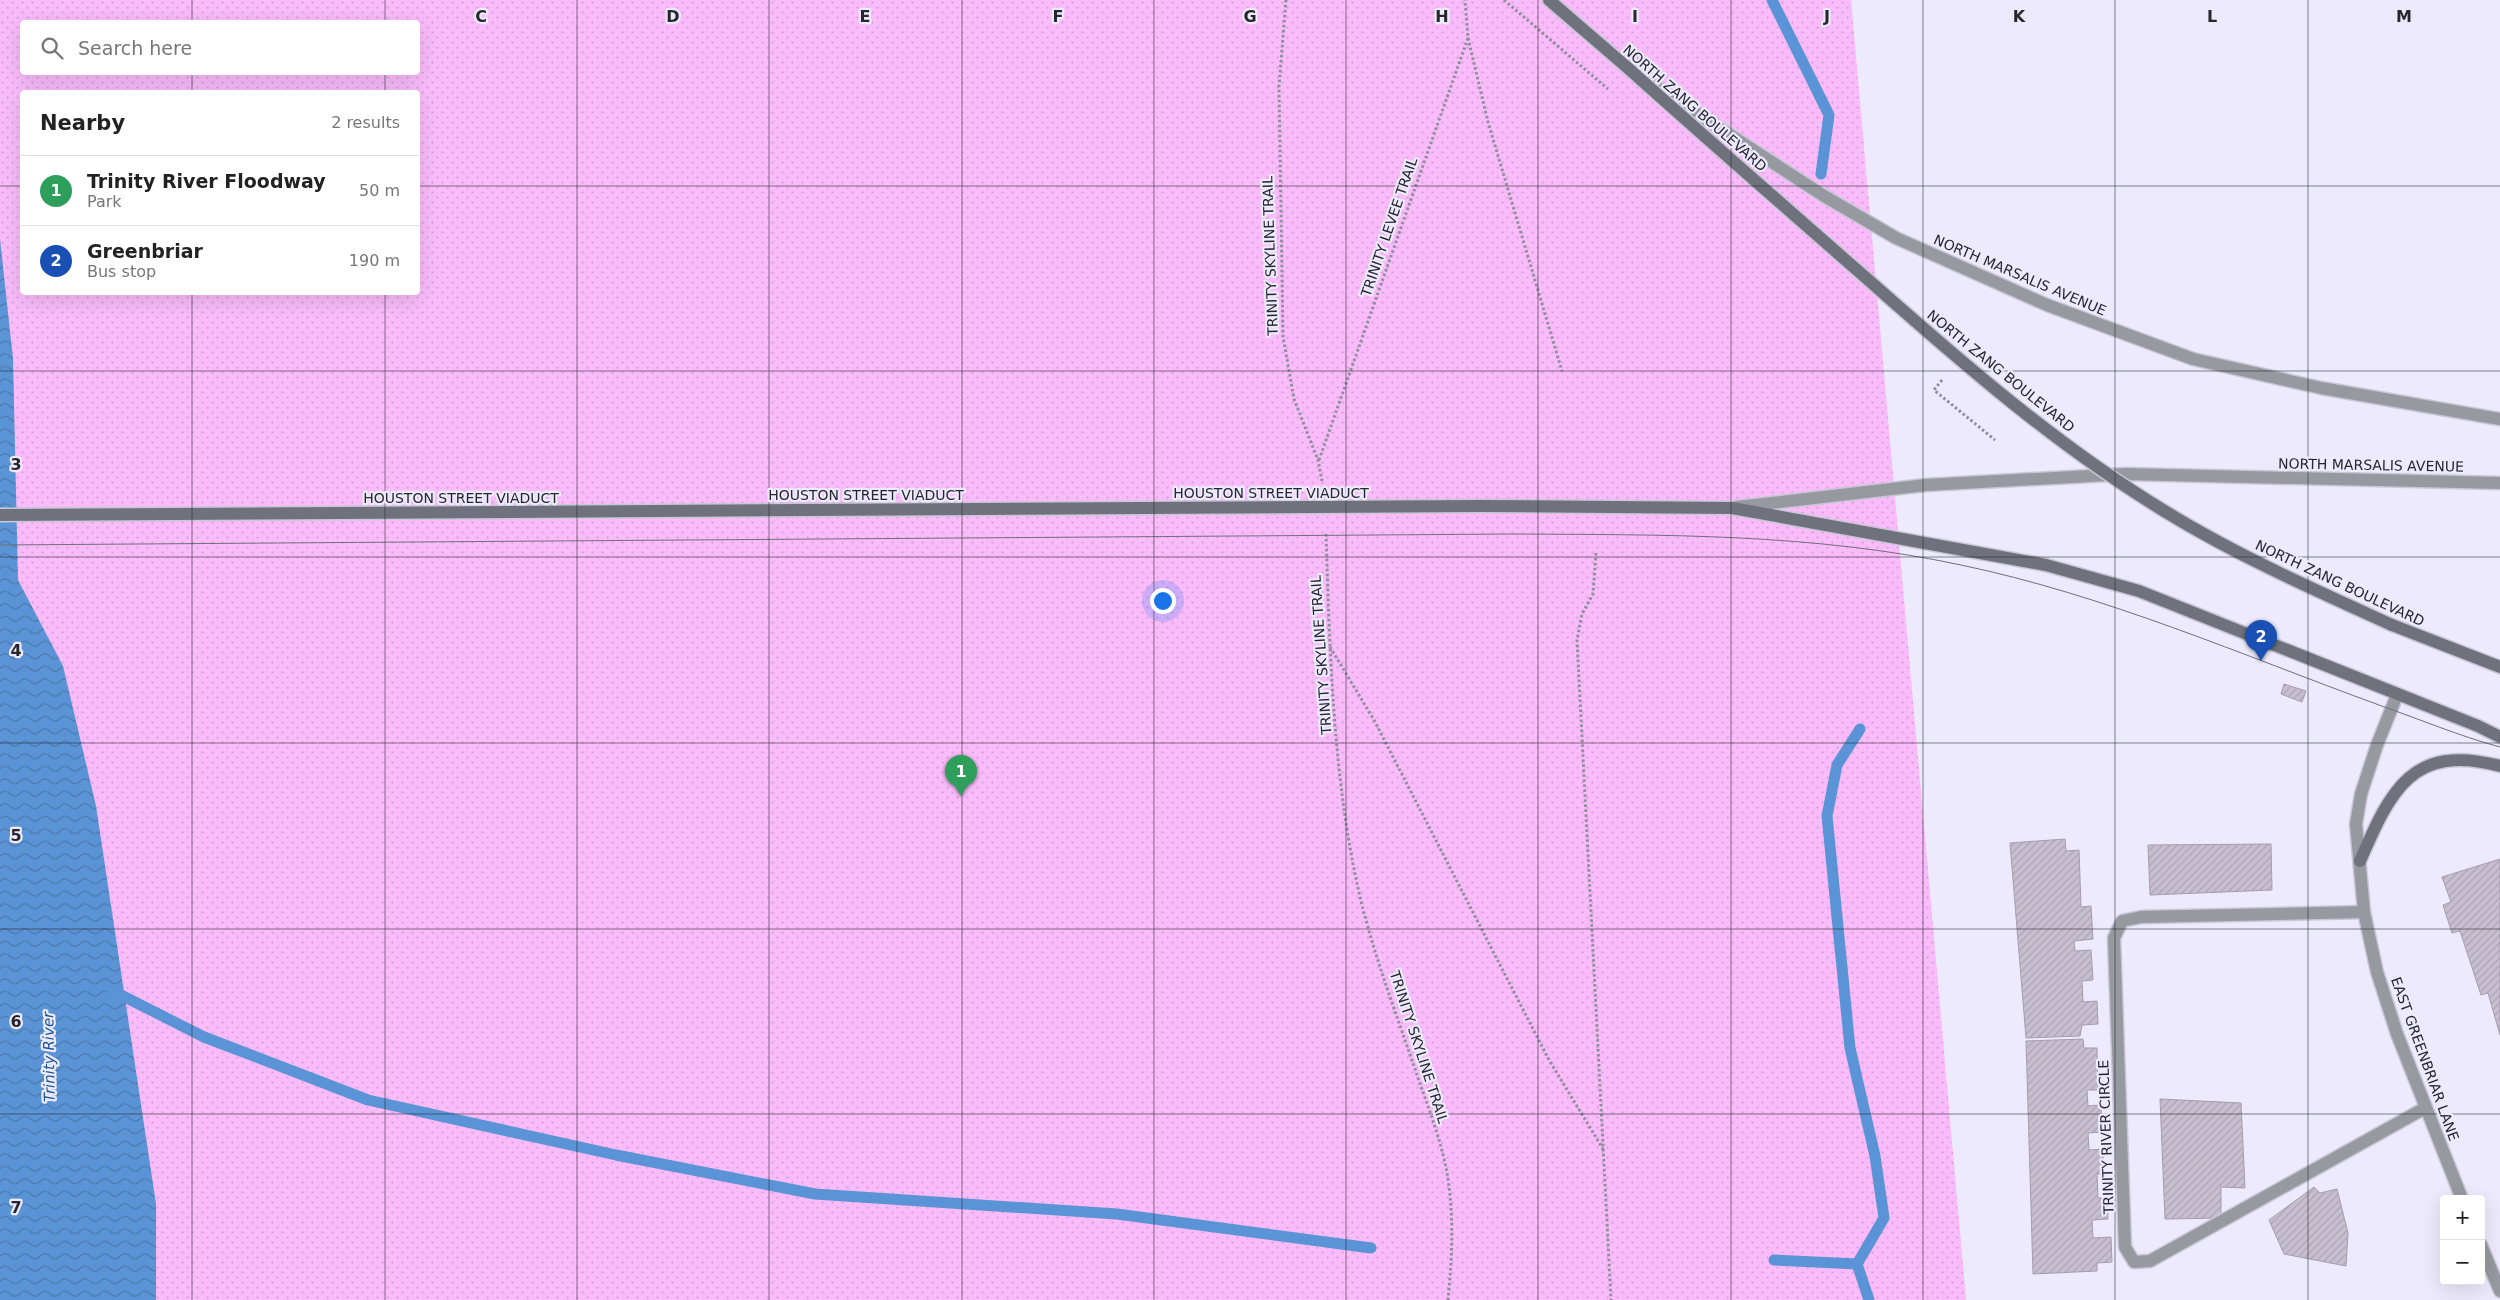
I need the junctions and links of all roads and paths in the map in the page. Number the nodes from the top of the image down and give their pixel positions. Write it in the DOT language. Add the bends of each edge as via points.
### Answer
graph roads {
  1 [pos="1286,0"];
  2 [pos="1465,0"];
  3 [pos="1549,0"];
  4 [pos="1468,38"];
  5 [pos="1628,69"];
  6 [pos="1562,371"];
  7 [pos="1945,376"];
  8 [pos="2500,419"];
  9 [pos="1995,440"];
  10 [pos="1318,460"];
  11 [pos="2500,483"];
  12 [pos="1323,488"];
  13 [pos="1732,508"];
  14 [pos="0,516"];
  15 [pos="1326,527"];
  16 [pos="1596,552"];
  17 [pos="1329,645"];
  18 [pos="2500,667"];
  19 [pos="2397,694"];
  20 [pos="2500,737"];
  21 [pos="2500,766"];
  22 [pos="2360,861"];
  23 [pos="2364,912"];
  24 [pos="2425,1108"];
  25 [pos="1603,1149"];
  26 [pos="2460,1195"];
  27 [pos="2485,1255"];
  28 [pos="2500,1291"];
  29 [pos="1448,1300"];
  30 [pos="1611,1300"];
  1 -- 10 [label="path, TRINITY SKYLINE TRAIL" via="1279,86 1283,336 1294,399"];
  2 -- 4 [label="path, TRINITY LEVEE TRAIL"];
  3 -- 5 [label="main road, NORTH ZANG BOULEVARD"];
  4 -- 6 [label="path" via="1488,122"];
  4 -- 10 [label="path, TRINITY LEVEE TRAIL"];
  5 -- 8 [label="street, NORTH MARSALIS AVENUE, bridge" via="1824,196 1896,238 2047,306 2193,359 2321,388"];
  5 -- 18 [label="main road, NORTH ZANG BOULEVARD, bridge" via="1941,344 2013,403 2165,512 2277,573 2392,625"];
  7 -- 9 [label="path" via="1934,390"];
  10 -- 12 [label="path, TRINITY SKYLINE TRAIL"];
  11 -- 13 [label="street, NORTH MARSALIS AVENUE" via="2126,474 1926,485"];
  13 -- 14 [label="main road, HOUSTON STREET VIADUCT, bridge" via="1480,506"];
  13 -- 19 [label="main road" via="2046,565 2139,591"];
  15 -- 17 [label="path, TRINITY SKYLINE TRAIL"];
  16 -- 25 [label="path" via="1593,594 1582,614 1577,640"];
  17 -- 25 [label="path" via="1374,720 1549,1060"];
  17 -- 29 [label="path, TRINITY SKYLINE TRAIL" via="1345,822 1362,902 1448,1176 1453,1220"];
  19 -- 20 [label="main road"];
  19 -- 22 [label="street, EAST GREENBRIAR LANE" via="2361,794 2356,824"];
  21 -- 22 [label="main road" via="2456,759 2438,761 2416,772 2397,790 2379,819"];
  22 -- 23 [label="street, EAST GREENBRIAR LANE"];
  23 -- 24 [label="street, EAST GREENBRIAR LANE" via="2377,972"];
  23 -- 24 [label="street, TRINITY RIVER CIRCLE" via="2141,917 2122,921 2114,938 2125,1247 2134,1262 2150,1262"];
  24 -- 26 [label="street, EAST GREENBRIAR LANE"];
  25 -- 30 [label="path"];
  27 -- 28 [label="street"];
}
